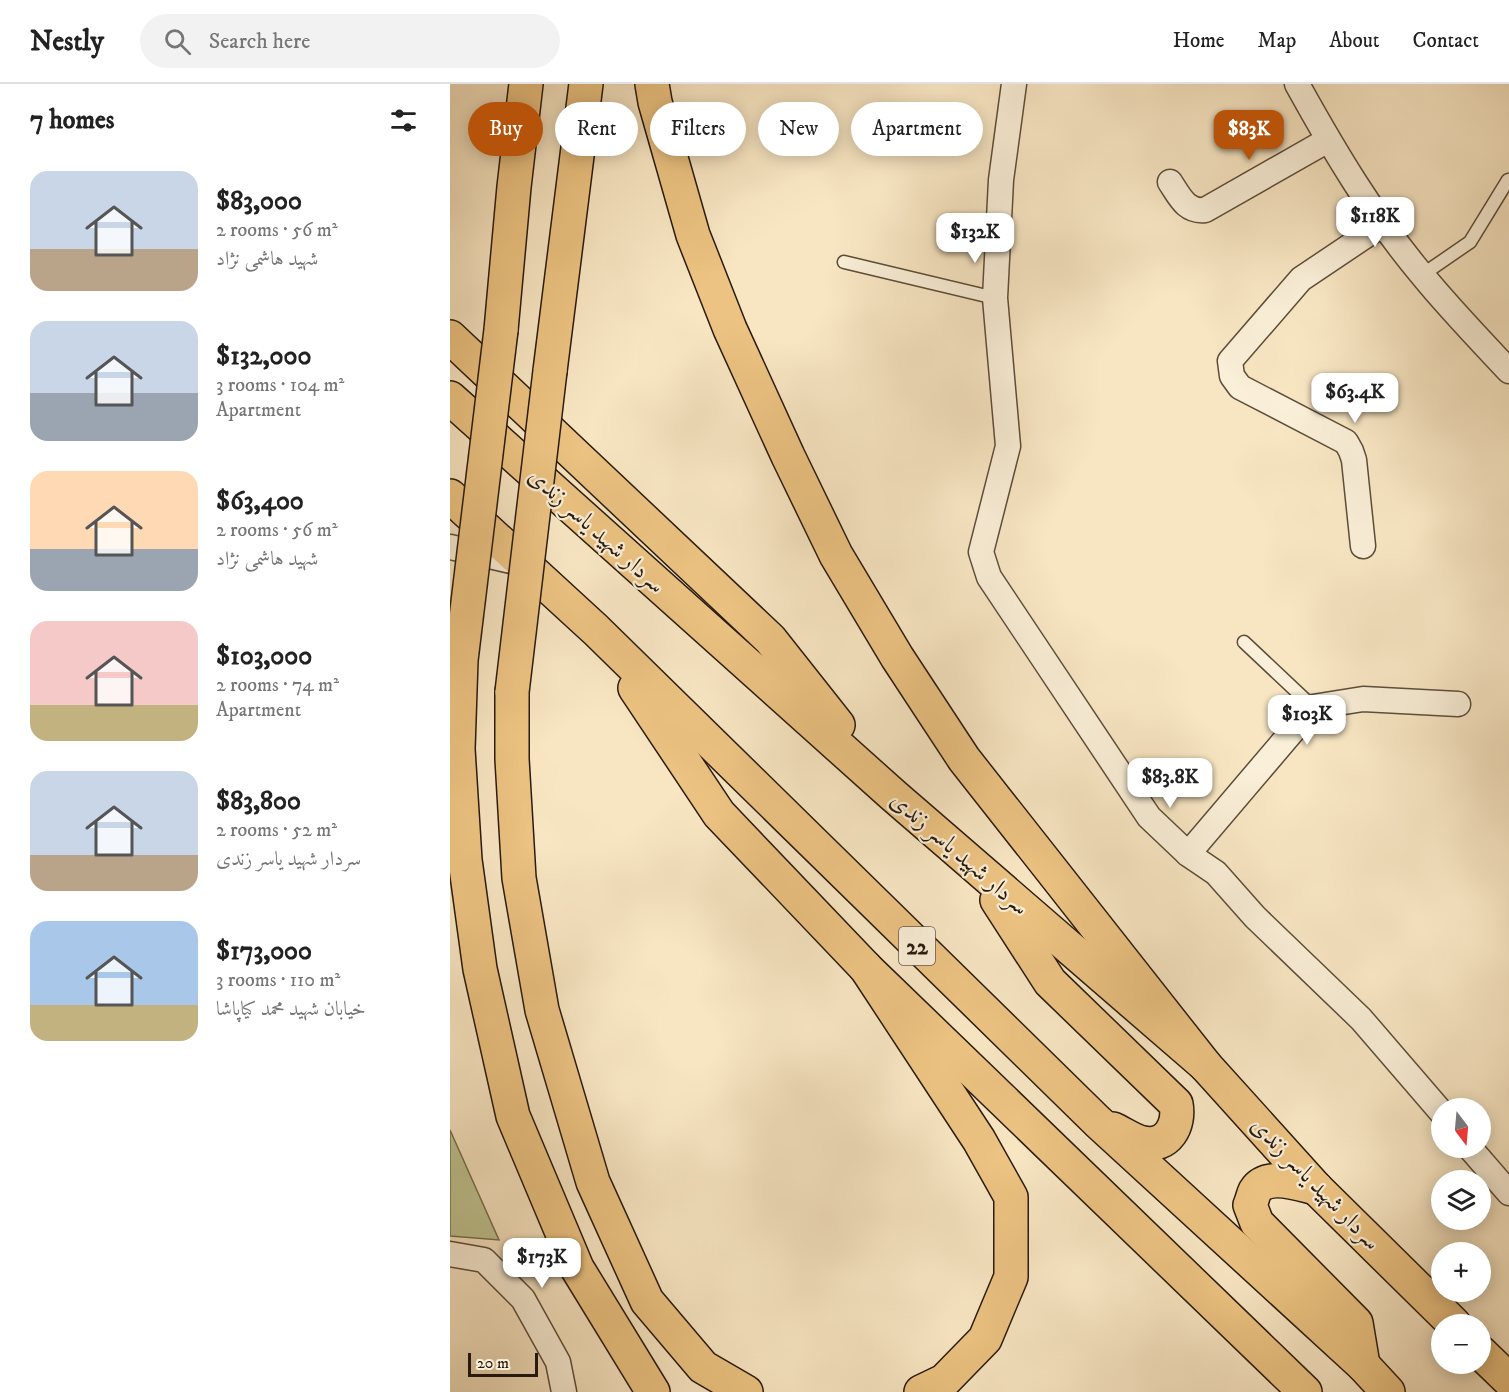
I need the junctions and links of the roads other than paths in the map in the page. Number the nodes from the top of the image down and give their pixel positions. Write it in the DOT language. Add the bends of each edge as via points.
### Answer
graph roads {
  1 [pos="526,84"];
  2 [pos="586,84"];
  3 [pos="652,84"];
  4 [pos="1014,84"];
  5 [pos="1297,84"];
  6 [pos="1328,140"];
  7 [pos="1508,180"];
  8 [pos="1170,182"];
  9 [pos="1383,224"];
  10 [pos="844,262"];
  11 [pos="1422,275"];
  12 [pos="995,298"];
  13 [pos="450,337"];
  14 [pos="1509,371"];
  15 [pos="450,398"];
  16 [pos="450,496"];
  17 [pos="1363,546"];
  18 [pos="450,547"];
  19 [pos="525,564"];
  20 [pos="596,630"];
  21 [pos="1244,642"];
  22 [pos="1458,704"];
  23 [pos="1313,707"];
  24 [pos="893,795"];
  25 [pos="1188,854"];
  26 [pos="976,867"];
  27 [pos="866,968"];
  28 [pos="1205,1065"];
  29 [pos="1431,1100"];
  30 [pos="1098,1122"];
  31 [pos="1479,1158"];
  32 [pos="1316,1188"];
  33 [pos="1509,1193"];
  34 [pos="450,1254"];
  35 [pos="1444,1314"];
  36 [pos="1491,1363"];
  37 [pos="1363,1365"];
  38 [pos="1509,1380"];
  39 [pos="564,1392"];
  40 [pos="653,1392"];
  41 [pos="746,1392"];
  42 [pos="921,1392"];
  43 [pos="1305,1392"];
  44 [pos="1388,1392"];
  1 -- 40 [label="highway, bridge" via="461,660 458,749 465,860 480,969 513,1116 578,1268"];
  2 -- 41 [label="highway, bridge" via="512,692 519,879 542,1010 593,1182 647,1301 703,1367"];
  3 -- 28 [label="highway" via="693,235 730,329 836,555 964,759"];
  4 -- 12 [label="street" via="1001,180"];
  5 -- 6 [label="street"];
  6 -- 8 [label="street" via="1205,210 1187,207"];
  6 -- 9 [label="street"];
  7 -- 11 [label="lane" via="1470,242"];
  9 -- 11 [label="street"];
  9 -- 17 [label="street" via="1301,279 1230,361 1232,376 1240,387 1346,442 1352,450"];
  10 -- 12 [label="lane"];
  11 -- 14 [label="street"];
  12 -- 25 [label="street" via="1008,446 981,552 989,577 1149,817"];
  13 -- 24 [label="highway" via="770,639"];
  15 -- 24 [label="highway, سردار شهید یاسر زندی"];
  16 -- 19 [label="highway, 22"];
  18 -- 19 [label="street"];
  19 -- 20 [label="highway, 22"];
  20 -- 27 [label="highway" via="719,814"];
  20 -- 30 [label="highway, 22"];
  21 -- 23 [label="lane"];
  22 -- 23 [label="street" via="1363,699"];
  23 -- 25 [label="street"];
  24 -- 26 [label="highway, سردار شهید یاسر زندی"];
  25 -- 29 [label="street" via="1216,873 1255,917 1361,1019"];
  26 -- 28 [label="highway, سردار شهید یاسر زندی"];
  26 -- 30 [label="highway" via="1050,982 1176,1104 1178,1114 1176,1126 1158,1142 1144,1143"];
  27 -- 42 [label="highway" via="979,1140 1011,1197 1011,1277 985,1339 944,1381"];
  27 -- 43 [label="highway"];
  28 -- 32 [label="highway, سردار شهید یاسر زندی"];
  30 -- 37 [label="highway, 22"];
  31 -- 33 [label="street"];
  32 -- 35 [label="highway, سردار شهید یاسر زندی"];
  32 -- 37 [label="highway" via="1287,1181 1265,1182 1256,1189 1250,1205 1257,1223 1356,1323"];
  34 -- 39 [label="street" via="484,1260 523,1299 558,1362"];
  36 -- 38 [label="highway"];
  37 -- 44 [label="highway, 22"];
}
